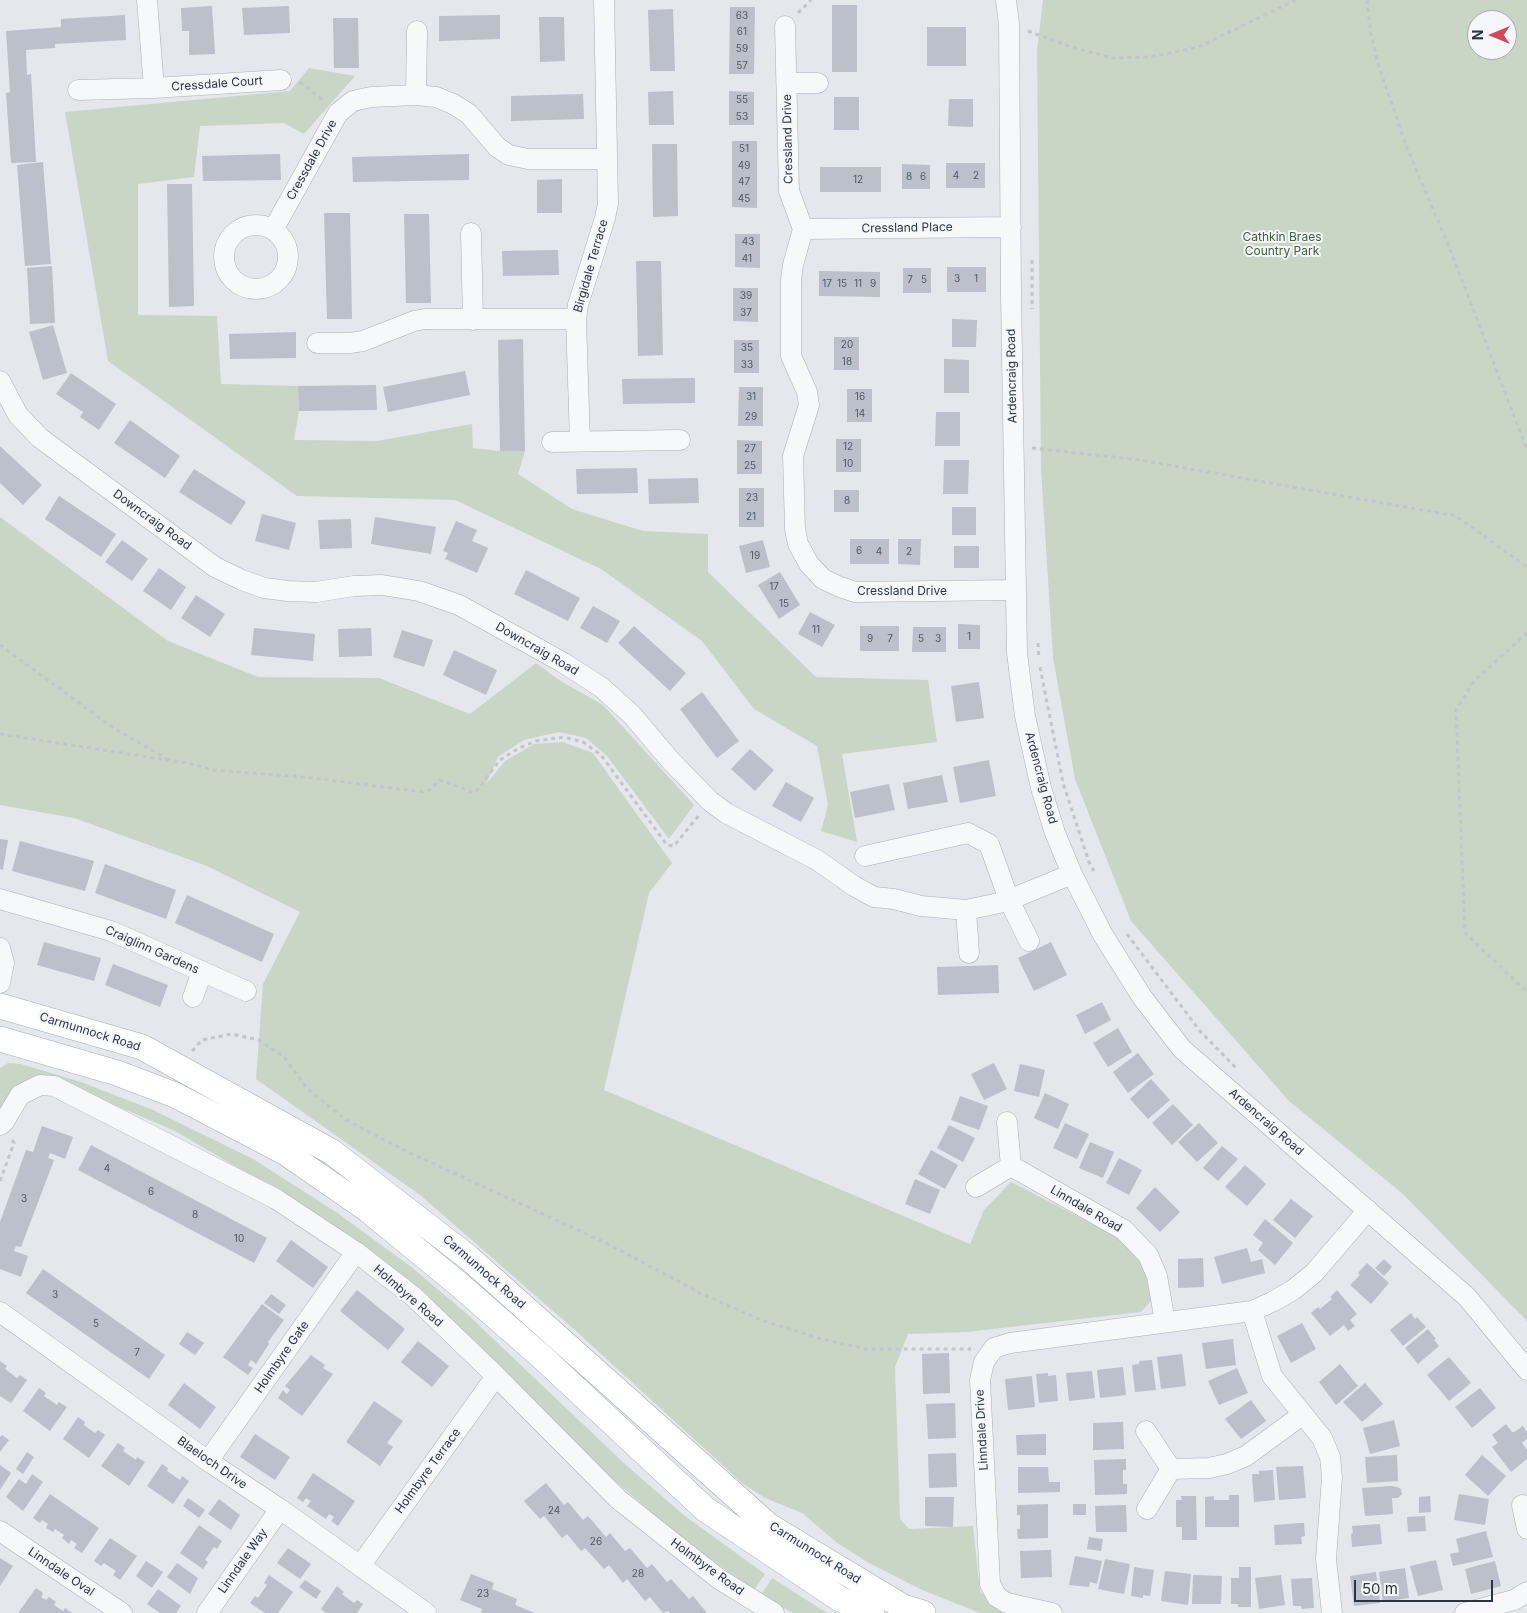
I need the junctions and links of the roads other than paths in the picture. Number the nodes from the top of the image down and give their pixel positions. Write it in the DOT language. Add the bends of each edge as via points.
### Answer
graph roads {
  1 [pos="147,0"];
  2 [pos="604,0"];
  3 [pos="1006,0"];
  4 [pos="786,26"];
  5 [pos="417,31"];
  6 [pos="280,80"];
  7 [pos="787,83"];
  8 [pos="818,83"];
  9 [pos="154,88"];
  10 [pos="78,90"];
  11 [pos="416,95"];
  12 [pos="607,160"];
  13 [pos="1011,227"];
  14 [pos="803,229"];
  15 [pos="273,230"];
  16 [pos="471,233"];
  17 [pos="576,318"];
  18 [pos="473,320"];
  19 [pos="317,343"];
  20 [pos="0,381"];
  21 [pos="680,440"];
  22 [pos="552,442"];
  23 [pos="580,442"];
  24 [pos="1016,590"];
  25 [pos="865,856"];
  26 [pos="1072,874"];
  27 [pos="0,899"];
  28 [pos="1009,900"];
  29 [pos="966,910"];
  30 [pos="1029,941"];
  31 [pos="0,948"];
  32 [pos="969,953"];
  33 [pos="202,972"];
  34 [pos="0,984"];
  35 [pos="246,991"];
  36 [pos="193,997"];
  37 [pos="0,1006"];
  38 [pos="0,1039"];
  39 [pos="1007,1122"];
  40 [pos="2,1123"];
  41 [pos="1010,1166"];
  42 [pos="976,1188"];
  43 [pos="1368,1210"];
  44 [pos="356,1252"];
  45 [pos="1252,1311"];
  46 [pos="0,1312"];
  47 [pos="1165,1322"];
  48 [pos="1527,1370"];
  49 [pos="496,1376"];
  50 [pos="1302,1415"];
  51 [pos="1146,1431"];
  52 [pos="208,1461"];
  53 [pos="1171,1469"];
  54 [pos="1522,1505"];
  55 [pos="280,1509"];
  56 [pos="1147,1509"];
  57 [pos="1527,1529"];
  58 [pos="0,1531"];
  59 [pos="360,1566"];
  60 [pos="1527,1592"];
  61 [pos="122,1613"];
  62 [pos="207,1613"];
  63 [pos="426,1613"];
  64 [pos="774,1613"];
  65 [pos="872,1613"];
  66 [pos="923,1613"];
  67 [pos="1052,1613"];
  68 [pos="1332,1613"];
  69 [pos="1465,1613"];
  1 -- 9 [label="street, Cressdale Court"];
  2 -- 12 [label="street, Birgidale Terrace"];
  3 -- 13 [label="street, Ardencraig Road"];
  4 -- 7 [label="street, Cressland Drive"];
  5 -- 11 [label="street"];
  6 -- 9 [label="street, Cressdale Court"];
  7 -- 8 [label="street"];
  7 -- 14 [label="street, Cressland Drive" via="790,191"];
  9 -- 10 [label="street, Cressdale Court"];
  11 -- 12 [label="street, Cressdale Drive" via="436,97 469,114 497,147 509,155 528,159"];
  11 -- 15 [label="street, Cressdale Drive" via="353,101 338,113"];
  12 -- 17 [label="street, Birgidale Terrace" via="608,204"];
  13 -- 14 [label="street, Cressland Place"];
  13 -- 24 [label="street, Ardencraig Road"];
  14 -- 24 [label="street, Cressland Drive" via="791,280 791,356 807,392 809,405 794,456 795,529 805,557 823,579 855,592"];
  16 -- 18 [label="street"];
  17 -- 18 [label="street"];
  17 -- 23 [label="street, Birgidale Terrace"];
  18 -- 19 [label="street" via="414,321 363,341"];
  20 -- 29 [label="street, Downcraig Road" via="18,415 40,438 215,567 264,588 316,592 382,585 419,591 459,605 601,687 632,714 670,760 726,813 817,860 874,897"];
  21 -- 23 [label="street"];
  22 -- 23 [label="street"];
  24 -- 26 [label="street, Ardencraig Road" via="1017,653 1025,716 1041,788"];
  25 -- 28 [label="street" via="968,834 989,844"];
  26 -- 28 [label="street, Downcraig Road"];
  26 -- 43 [label="street, Ardencraig Road" via="1103,936 1142,997 1182,1049"];
  27 -- 33 [label="street, Craiglinn Gardens" via="112,931"];
  28 -- 29 [label="street, Downcraig Road"];
  28 -- 30 [label="street"];
  29 -- 32 [label="street"];
  31 -- 34 [label="street" via="4,962"];
  33 -- 35 [label="street, Craiglinn Gardens"];
  33 -- 36 [label="street"];
  37 -- 66 [label="main road, Carmunnock Road" via="142,1047 332,1152 469,1258 769,1526 903,1606"];
  38 -- 65 [label="main road, Carmunnock Road" via="117,1073 175,1095 286,1153 367,1209 462,1287 550,1364 705,1509 840,1599"];
  39 -- 41 [label="street"];
  40 -- 44 [label="street, Holmbyre Road" via="20,1095 40,1085 54,1086 276,1199"];
  41 -- 42 [label="street"];
  41 -- 47 [label="street, Linndale Road" via="1124,1230 1136,1242 1148,1255 1157,1276"];
  43 -- 45 [label="street" via="1314,1273 1293,1290"];
  43 -- 48 [label="street, Ardencraig Road" via="1466,1297"];
  44 -- 49 [label="street, Holmbyre Road" via="414,1297"];
  44 -- 52 [label="street, Holmbyre Gate"];
  45 -- 47 [label="street"];
  45 -- 50 [label="street" via="1272,1376"];
  46 -- 52 [label="street, Blaeloch Drive"];
  47 -- 67 [label="street, Linndale Drive" via="1010,1343 994,1348 984,1362 980,1380 990,1584 997,1598 1007,1603"];
  49 -- 59 [label="street, Holmbyre Terrace"];
  49 -- 64 [label="street, Holmbyre Road" via="618,1499 719,1579"];
  50 -- 53 [label="street" via="1246,1456 1227,1464"];
  50 -- 68 [label="street" via="1322,1438 1330,1457 1332,1477 1326,1559"];
  51 -- 53 [label="street"];
  52 -- 55 [label="street, Blaeloch Drive"];
  53 -- 56 [label="street"];
  54 -- 57 [label="street"];
  55 -- 59 [label="street, Blaeloch Drive"];
  55 -- 62 [label="street, Linndale Way"];
  58 -- 61 [label="street, Linndale Oval"];
  59 -- 63 [label="street, Blaeloch Drive"];
  60 -- 69 [label="street" via="1514,1600"];
}
